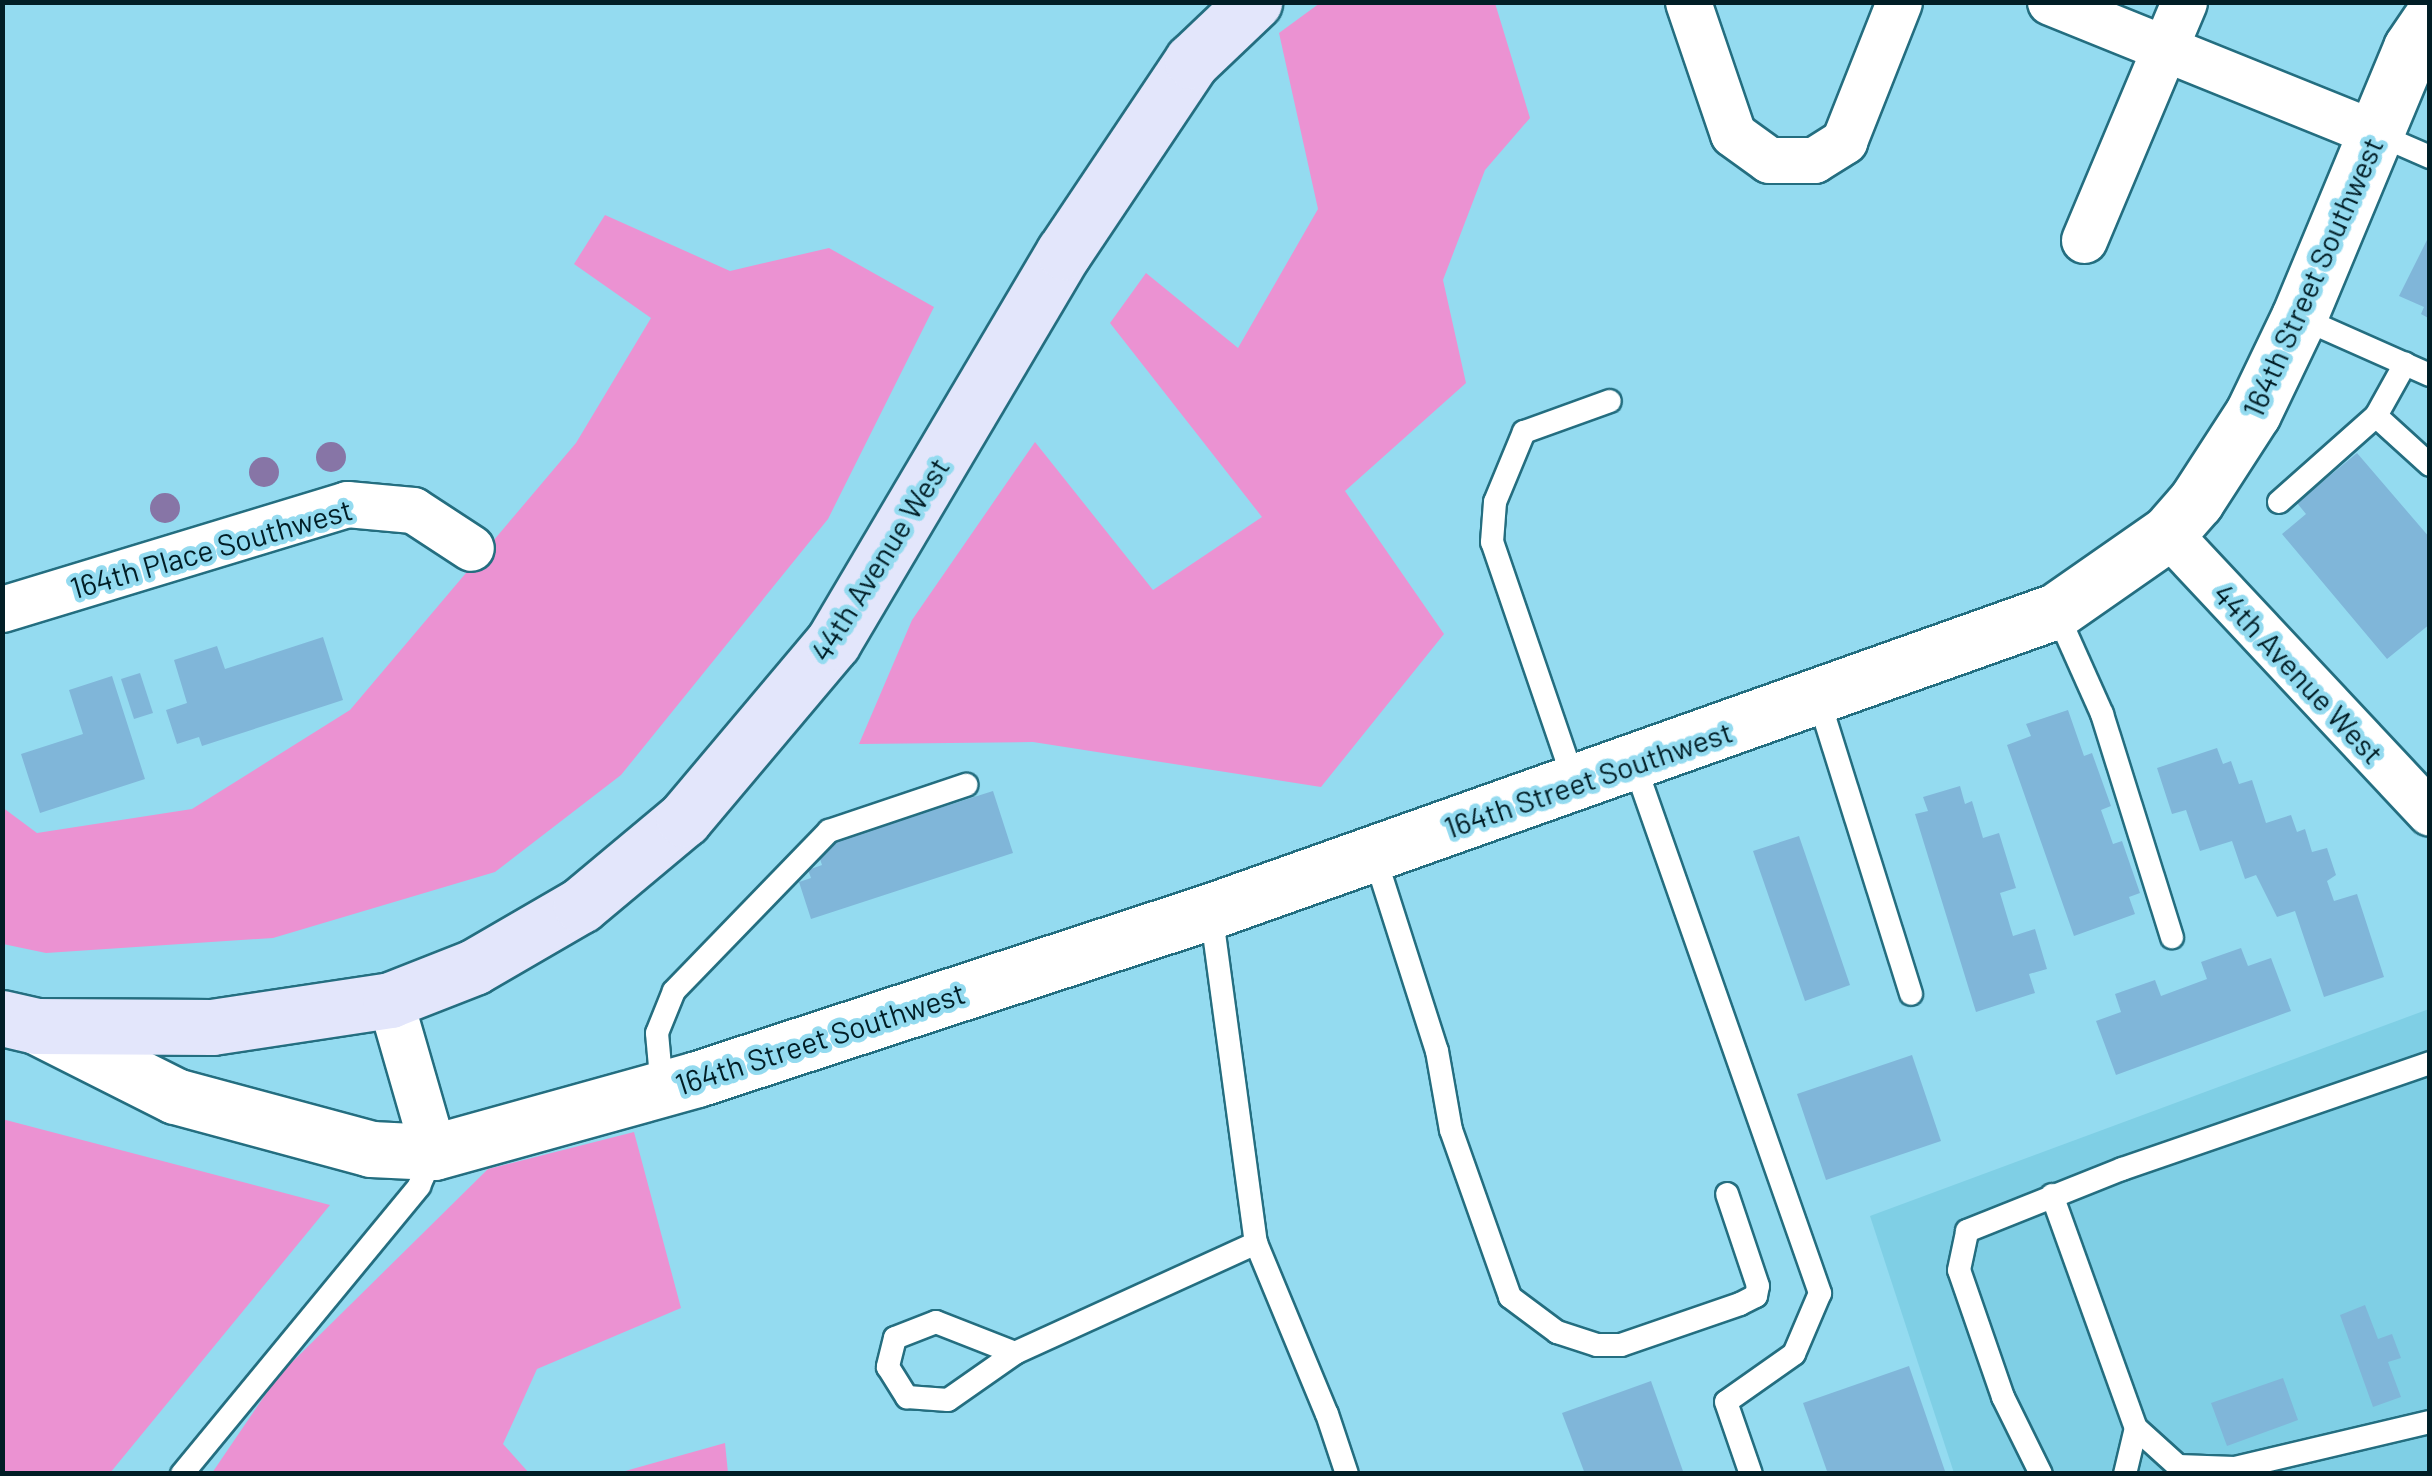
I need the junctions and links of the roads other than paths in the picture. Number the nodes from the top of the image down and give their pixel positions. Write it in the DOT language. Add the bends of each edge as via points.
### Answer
graph roads {
  1 [pos="1254,2"];
  2 [pos="1688,2"];
  3 [pos="1900,2"];
  4 [pos="2050,2"];
  5 [pos="2184,2"];
  6 [pos="2430,20"];
  7 [pos="2165,49"];
  8 [pos="2377,134"];
  9 [pos="2430,157"];
  10 [pos="2084,240"];
  11 [pos="2299,317"];
  12 [pos="2404,364"];
  13 [pos="2430,375"];
  14 [pos="1610,402"];
  15 [pos="2376,416"];
  16 [pos="2430,465"];
  17 [pos="2279,502"];
  18 [pos="2168,534"];
  19 [pos="471,548"];
  20 [pos="2,609"];
  21 [pos="2056,611"];
  22 [pos="1818,697"];
  23 [pos="1634,763"];
  24 [pos="1575,784"];
  25 [pos="966,785"];
  26 [pos="2430,813"];
  27 [pos="1374,854"];
  28 [pos="1211,911"];
  29 [pos="2172,937"];
  30 [pos="1911,994"];
  31 [pos="390,1000"];
  32 [pos="19,1022"];
  33 [pos="2430,1063"];
  34 [pos="662,1088"];
  35 [pos="434,1152"];
  36 [pos="1727,1194"];
  37 [pos="2052,1195"];
  38 [pos="1256,1243"];
  39 [pos="1015,1353"];
  40 [pos="2430,1422"];
  41 [pos="2136,1428"];
  42 [pos="182,1474"];
  43 [pos="1347,1474"];
  44 [pos="1751,1474"];
  45 [pos="2041,1474"];
  46 [pos="2125,1474"];
  1 -- 31 [label="main road, 44th Avenue West" via="1192,62 1064,252 833,642 684,819 581,905 474,967"];
  2 -- 3 [label="street" via="1732,134 1769,160 1814,160 1844,141"];
  4 -- 7 [label="street"];
  5 -- 7 [label="street"];
  6 -- 8 [label="street, 164th Street Southwest" via="2411,48"];
  7 -- 8 [label="street"];
  7 -- 10 [label="street"];
  8 -- 9 [label="lane"];
  8 -- 11 [label="street, 164th Street Southwest"];
  11 -- 12 [label="lane"];
  11 -- 18 [label="street, 164th Street Southwest" via="2252,413"];
  12 -- 13 [label="lane"];
  12 -- 15 [label="lane"];
  14 -- 24 [label="lane" via="1524,432 1494,502 1492,542"];
  15 -- 16 [label="lane"];
  15 -- 17 [label="lane"];
  18 -- 21 [label="street, 164th Street Southwest"];
  18 -- 26 [label="street, 44th Avenue West"];
  19 -- 20 [label="street, 164th Place Southwest" via="413,510 347,504"];
  21 -- 22 [label="street, 164th Street Southwest"];
  21 -- 29 [label="lane" via="2102,714"];
  22 -- 23 [label="street, 164th Street Southwest"];
  22 -- 30 [label="lane"];
  23 -- 24 [label="street, 164th Street Southwest"];
  23 -- 44 [label="lane" via="1820,1293 1794,1354 1726,1402"];
  24 -- 27 [label="street, 164th Street Southwest"];
  25 -- 34 [label="lane" via="829,831 674,991 656,1033"];
  27 -- 28 [label="street, 164th Street Southwest"];
  27 -- 36 [label="lane" via="1437,1051 1451,1130 1510,1298 1557,1332 1597,1345 1621,1345 1740,1304 1756,1296 1758,1286"];
  28 -- 34 [label="street, 164th Street Southwest"];
  28 -- 38 [label="lane"];
  31 -- 32 [label="main road, 44th Avenue West" via="212,1027"];
  31 -- 35 [label="street"];
  32 -- 35 [label="street, 164th Street Southwest" via="176,1096 371,1149"];
  33 -- 37 [label="lane"];
  34 -- 35 [label="street, 164th Street Southwest"];
  35 -- 42 [label="lane" via="419,1186"];
  37 -- 41 [label="lane"];
  37 -- 45 [label="lane" via="1967,1230 1959,1270 2003,1397"];
  38 -- 39 [label="lane"];
  38 -- 43 [label="lane"];
  39 -- 39 [label="lane" via="948,1400 906,1397 888,1367 894,1338 936,1322"];
  40 -- 41 [label="lane" via="2235,1468 2178,1466"];
  41 -- 46 [label="lane"];
}
